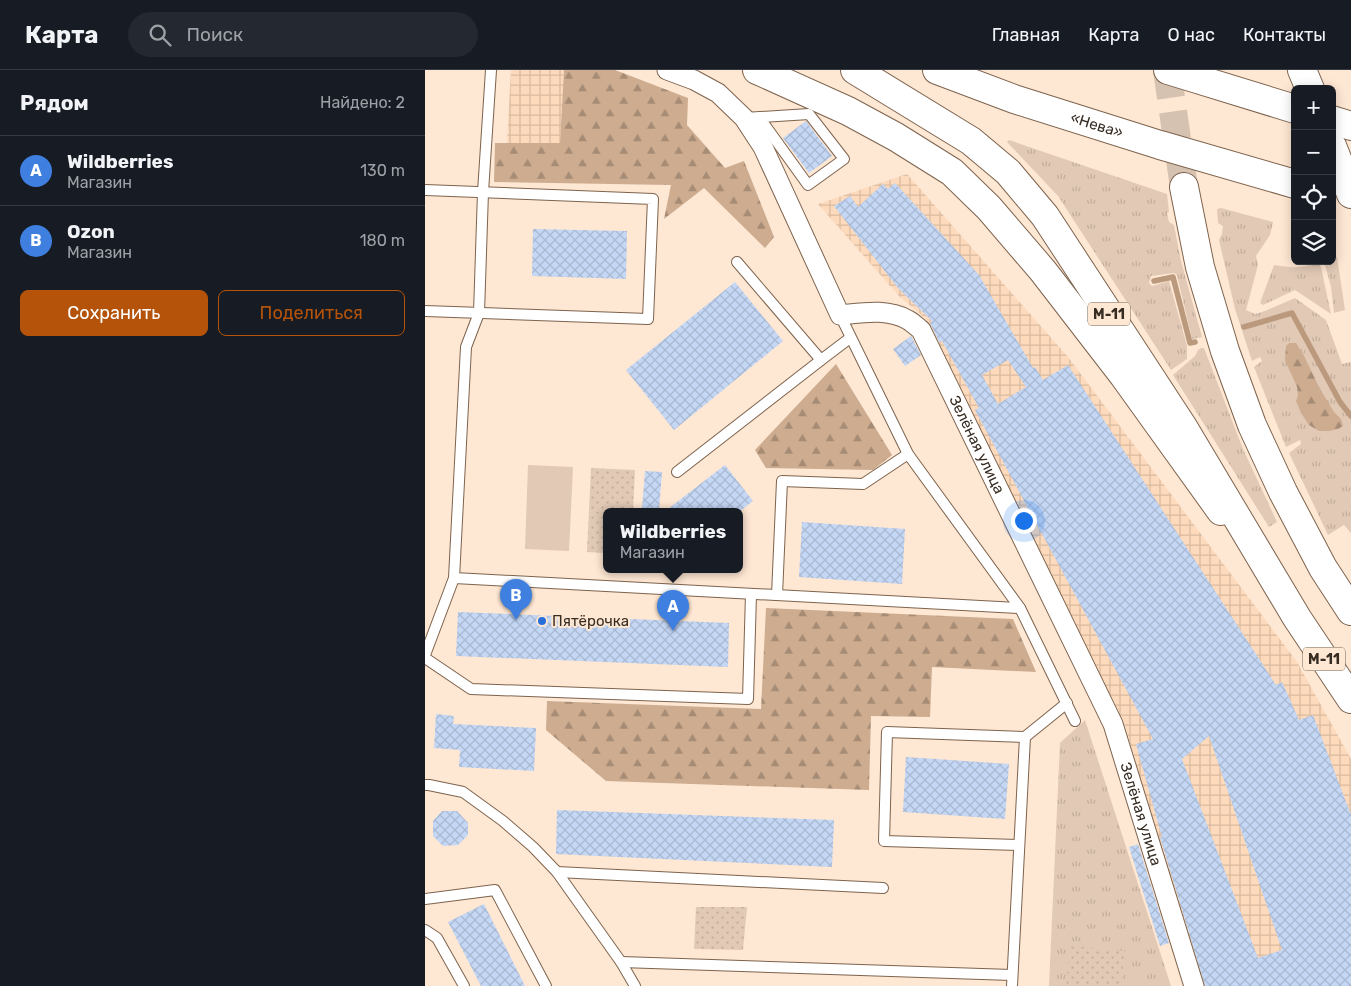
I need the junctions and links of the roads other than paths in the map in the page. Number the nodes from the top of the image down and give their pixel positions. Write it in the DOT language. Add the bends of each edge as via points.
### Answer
graph roads {
  1 [pos="491,70"];
  2 [pos="667,70"];
  3 [pos="757,70"];
  4 [pos="855,70"];
  5 [pos="937,70"];
  6 [pos="1168,70"];
  7 [pos="1302,70"];
  8 [pos="1308,85"];
  9 [pos="1291,108"];
  10 [pos="752,118"];
  11 [pos="1336,121"];
  12 [pos="1351,126"];
  13 [pos="1336,156"];
  14 [pos="1291,183"];
  15 [pos="1184,187"];
  16 [pos="425,190"];
  17 [pos="483,192"];
  18 [pos="1351,194"];
  19 [pos="1336,196"];
  20 [pos="1351,201"];
  21 [pos="737,262"];
  22 [pos="425,311"];
  23 [pos="479,313"];
  24 [pos="840,316"];
  25 [pos="850,338"];
  26 [pos="821,360"];
  27 [pos="908,454"];
  28 [pos="677,472"];
  29 [pos="454,578"];
  30 [pos="751,594"];
  31 [pos="777,595"];
  32 [pos="1020,608"];
  33 [pos="1351,611"];
  34 [pos="1297,618"];
  35 [pos="425,656"];
  36 [pos="1351,699"];
  37 [pos="1067,704"];
  38 [pos="1075,721"];
  39 [pos="1025,737"];
  40 [pos="425,785"];
  41 [pos="1019,845"];
  42 [pos="557,872"];
  43 [pos="883,888"];
  44 [pos="425,899"];
  45 [pos="425,930"];
  46 [pos="621,962"];
  47 [pos="1012,981"];
  48 [pos="463,986"];
  49 [pos="546,986"];
  50 [pos="635,986"];
  51 [pos="1194,986"];
  1 -- 17 [label="lane"];
  2 -- 10 [label="street" via="718,93"];
  3 -- 34 [label="main road, М-11" via="848,111 896,137 952,172 989,208 1043,271 1124,376"];
  4 -- 34 [label="main road, М-11" via="971,141 1008,172 1045,216 1183,427"];
  5 -- 14 [label="main road, «Нева»" via="1014,99"];
  6 -- 9 [label="main road"];
  7 -- 8 [label="main road"];
  10 -- 10 [label="lane" via="809,114 844,159 808,186"];
  10 -- 24 [label="street"];
  11 -- 12 [label="main road"];
  13 -- 18 [label="main road"];
  15 -- 33 [label="main road" via="1200,267 1225,351 1253,425 1283,492 1323,568"];
  16 -- 17 [label="lane"];
  17 -- 23 [label="lane"];
  17 -- 23 [label="lane" via="653,199 649,319"];
  19 -- 20 [label="main road"];
  21 -- 26 [label="lane"];
  22 -- 23 [label="lane"];
  23 -- 29 [label="lane" via="466,347"];
  24 -- 25 [label="lane"];
  24 -- 51 [label="street, Зелёная улица" via="875,311 893,314 907,319 921,330 1113,724"];
  25 -- 26 [label="lane"];
  25 -- 27 [label="lane"];
  26 -- 28 [label="lane"];
  27 -- 31 [label="lane" via="863,484 782,481"];
  27 -- 32 [label="lane"];
  29 -- 30 [label="lane"];
  29 -- 35 [label="lane"];
  30 -- 31 [label="lane"];
  30 -- 35 [label="lane" via="748,698 471,690"];
  31 -- 32 [label="lane"];
  32 -- 37 [label="lane"];
  34 -- 36 [label="main road, М-11"];
  37 -- 38 [label="lane"];
  37 -- 39 [label="lane"];
  39 -- 41 [label="lane"];
  39 -- 41 [label="lane" via="887,732 884,841"];
  40 -- 42 [label="lane" via="463,792 503,821"];
  41 -- 47 [label="lane"];
  42 -- 43 [label="lane"];
  42 -- 46 [label="lane"];
  44 -- 49 [label="lane" via="495,890"];
  45 -- 48 [label="lane" via="437,938"];
  46 -- 47 [label="lane"];
  46 -- 50 [label="lane"];
}
